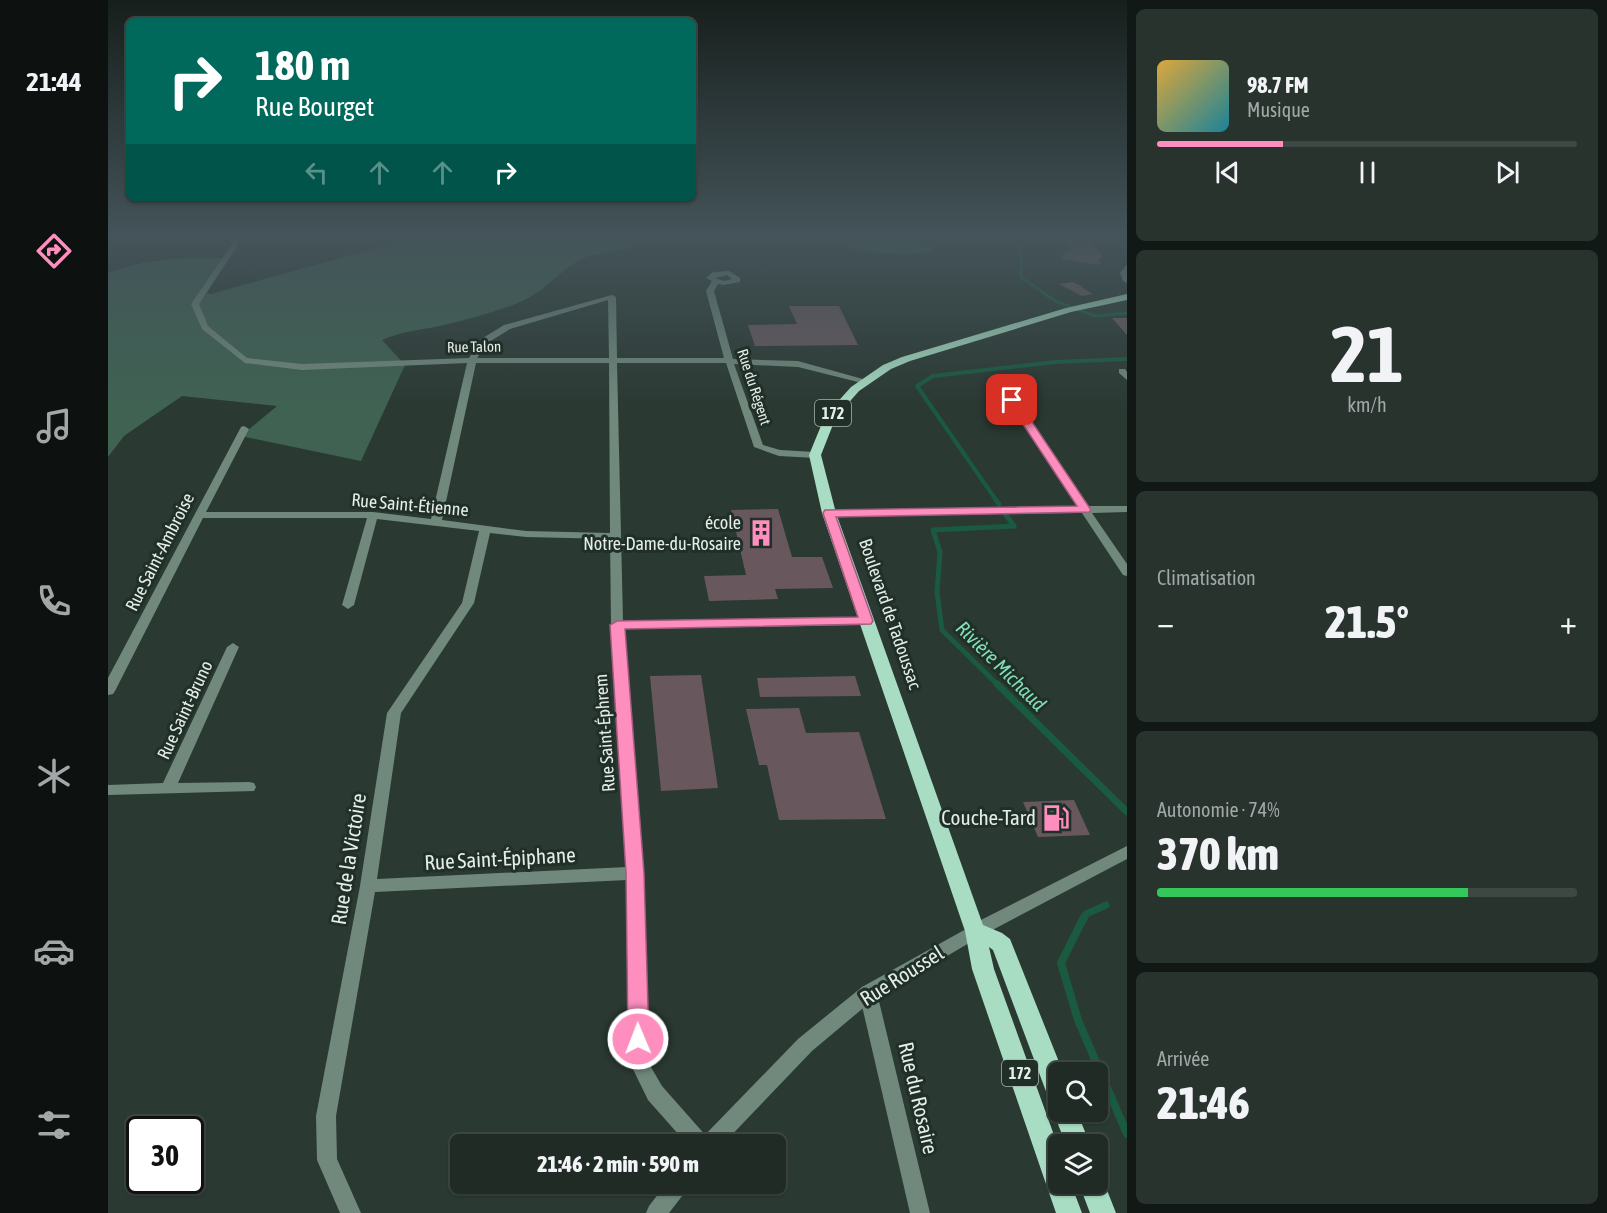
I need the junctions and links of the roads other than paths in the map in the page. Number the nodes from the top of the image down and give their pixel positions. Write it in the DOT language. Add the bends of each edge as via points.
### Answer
graph roads {
  1 [pos="202,294"];
  2 [pos="711,294"];
  3 [pos="1127,297"];
  4 [pos="615,359"];
  5 [pos="472,360"];
  6 [pos="729,361"];
  7 [pos="866,381"];
  8 [pos="1000,382"];
  9 [pos="244,429"];
  10 [pos="815,455"];
  11 [pos="1127,509"];
  12 [pos="1085,510"];
  13 [pos="829,513"];
  14 [pos="200,515"];
  15 [pos="374,515"];
  16 [pos="436,521"];
  17 [pos="485,529"];
  18 [pos="616,536"];
  19 [pos="1127,573"];
  20 [pos="348,605"];
  21 [pos="867,621"];
  22 [pos="617,625"];
  23 [pos="233,647"];
  24 [pos="108,691"];
  25 [pos="249,787"];
  26 [pos="168,788"];
  27 [pos="108,790"];
  28 [pos="1127,852"];
  29 [pos="635,873"];
  30 [pos="368,886"];
  31 [pos="975,931"];
  32 [pos="868,993"];
  33 [pos="1048,1065"];
  34 [pos="691,1134"];
  35 [pos="720,1134"];
  36 [pos="671,1194"];
  37 [pos="1096,1194"];
  38 [pos="351,1213"];
  39 [pos="656,1213"];
  40 [pos="920,1213"];
  41 [pos="1069,1213"];
  42 [pos="1103,1213"];
  1 -- 5 [label="street, Rue Talon" via="195,304 205,327 245,360 302,367"];
  2 -- 6 [label="street, Rue du Régent"];
  3 -- 7 [label="main road, 172" via="1058,313 906,359"];
  4 -- 5 [label="street, Rue Talon"];
  4 -- 5 [label="street, Rue Saint-Éphrem" via="612,297 496,331"];
  4 -- 6 [label="street, Rue Talon"];
  4 -- 18 [label="street, Rue Saint-Éphrem"];
  5 -- 16 [label="street"];
  6 -- 7 [label="street, Rue Talon" via="798,364"];
  6 -- 10 [label="street, Rue du Régent" via="759,447 779,453"];
  7 -- 10 [label="main road, 172" via="841,401"];
  8 -- 12 [label="street"];
  9 -- 14 [label="street, Rue Saint-Ambroise"];
  10 -- 13 [label="main road, Boulevard de Tadoussac"];
  11 -- 12 [label="street"];
  12 -- 13 [label="street"];
  12 -- 19 [label="street"];
  13 -- 21 [label="main road, Boulevard de Tadoussac"];
  14 -- 15 [label="street, Rue Saint-Étienne"];
  14 -- 24 [label="street, Rue Saint-Ambroise"];
  15 -- 16 [label="street, Rue Saint-Étienne"];
  15 -- 20 [label="street"];
  16 -- 17 [label="street, Rue Saint-Étienne"];
  17 -- 18 [label="street, Rue Saint-Étienne"];
  17 -- 30 [label="street, Rue de la Victoire" via="468,603 394,714"];
  18 -- 22 [label="street, Rue Saint-Éphrem"];
  21 -- 22 [label="street"];
  21 -- 31 [label="main road, Boulevard de Tadoussac"];
  22 -- 29 [label="street, Rue Saint-Éphrem"];
  23 -- 26 [label="street, Rue Saint-Bruno"];
  25 -- 26 [label="street"];
  26 -- 27 [label="street"];
  28 -- 31 [label="street, Rue Roussel"];
  29 -- 30 [label="street, Rue Saint-Épiphane"];
  29 -- 34 [label="street, Rue Saint-Éphrem" via="639,1063 655,1093"];
  30 -- 38 [label="street, Rue de la Victoire" via="326,1116 327,1160"];
  31 -- 32 [label="street, Rue Roussel"];
  31 -- 33 [label="main road, 172" via="1002,945"];
  31 -- 41 [label="main road, Boulevard de Tadoussac / 172" via="983,969"];
  32 -- 35 [label="street, Rue Roussel" via="805,1045"];
  32 -- 40 [label="street, Rue du Rosaire"];
  36 -- 39 [label="street"];
  37 -- 42 [label="main road"];
}
